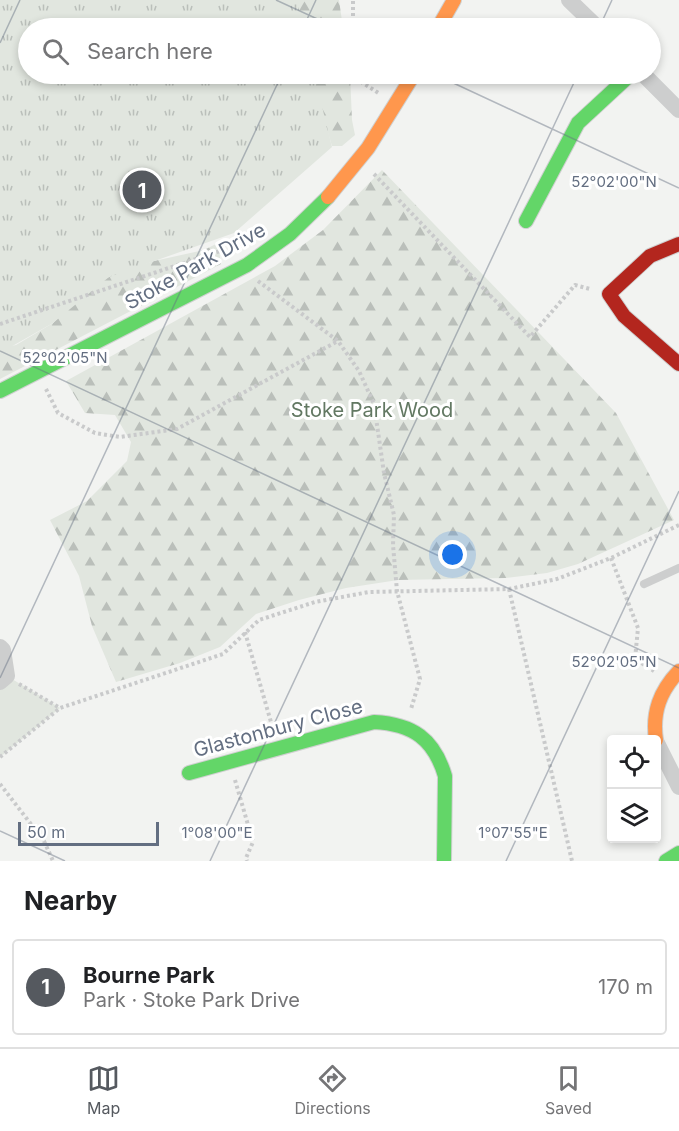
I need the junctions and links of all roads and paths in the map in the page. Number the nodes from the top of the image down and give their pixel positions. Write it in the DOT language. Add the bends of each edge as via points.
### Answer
graph roads {
  1 [pos="353,0"];
  2 [pos="454,0"];
  3 [pos="569,0"];
  4 [pos="353,18"];
  5 [pos="444,18"];
  6 [pos="588,18"];
  7 [pos="364,84"];
  8 [pos="409,84"];
  9 [pos="620,84"];
  10 [pos="653,84"];
  11 [pos="397,105"];
  12 [pos="679,110"];
  13 [pos="359,160"];
  14 [pos="526,221"];
  15 [pos="679,244"];
  16 [pos="220,251"];
  17 [pos="240,268"];
  18 [pos="609,294"];
  19 [pos="0,324"];
  20 [pos="338,341"];
  21 [pos="679,364"];
  22 [pos="38,372"];
  23 [pos="0,391"];
  24 [pos="679,525"];
  25 [pos="611,558"];
  26 [pos="679,568"];
  27 [pos="644,584"];
  28 [pos="509,589"];
  29 [pos="397,591"];
  30 [pos="245,632"];
  31 [pos="0,647"];
  32 [pos="674,676"];
  33 [pos="3,679"];
  34 [pos="60,708"];
  35 [pos="405,726"];
  36 [pos="656,735"];
  37 [pos="278,748"];
  38 [pos="661,750"];
  39 [pos="0,757"];
  40 [pos="230,762"];
  41 [pos="189,773"];
  42 [pos="0,784"];
  43 [pos="679,787"];
  44 [pos="679,853"];
  45 [pos="53,861"];
  46 [pos="247,861"];
  47 [pos="444,861"];
  48 [pos="572,861"];
  49 [pos="666,861"];
  1 -- 4 [label="path"];
  2 -- 5 [label="street"];
  3 -- 6 [label="street"];
  7 -- 11 [label="path"];
  8 -- 11 [label="street, Stoke Park Drive"];
  9 -- 14 [label="street" via="578,123"];
  10 -- 12 [label="street"];
  11 -- 13 [label="street, Stoke Park Drive"];
  13 -- 17 [label="street, Stoke Park Drive" via="292,231"];
  13 -- 18 [label="path" via="530,337 575,285"];
  15 -- 18 [label="street" via="650,256"];
  16 -- 19 [label="path"];
  17 -- 20 [label="path"];
  17 -- 22 [label="street, Stoke Park Drive"];
  18 -- 21 [label="street" via="624,316"];
  20 -- 22 [label="path" via="177,429 120,437 95,433 58,413"];
  20 -- 29 [label="path" via="359,371 374,404 394,515"];
  22 -- 23 [label="street, Stoke Park Drive"];
  24 -- 25 [label="path"];
  25 -- 28 [label="path" via="557,579"];
  25 -- 32 [label="path" via="638,628 634,658"];
  26 -- 27 [label="lane"];
  28 -- 29 [label="path"];
  28 -- 48 [label="path"];
  29 -- 30 [label="path" via="315,602 259,620"];
  29 -- 35 [label="path" via="420,679"];
  30 -- 34 [label="path" via="223,654"];
  30 -- 37 [label="path"];
  31 -- 33 [label="street"];
  32 -- 36 [label="street" via="657,702"];
  33 -- 34 [label="path"];
  34 -- 39 [label="path"];
  35 -- 37 [label="street, Glastonbury Close" via="374,722"];
  35 -- 47 [label="street, Glastonbury Close" via="430,744 442,764"];
  37 -- 40 [label="street, Glastonbury Close"];
  38 -- 43 [label="street"];
  40 -- 41 [label="street, Glastonbury Close"];
  40 -- 46 [label="path" via="253,842"];
  42 -- 45 [label="path" via="44,841"];
  44 -- 49 [label="street"];
}
